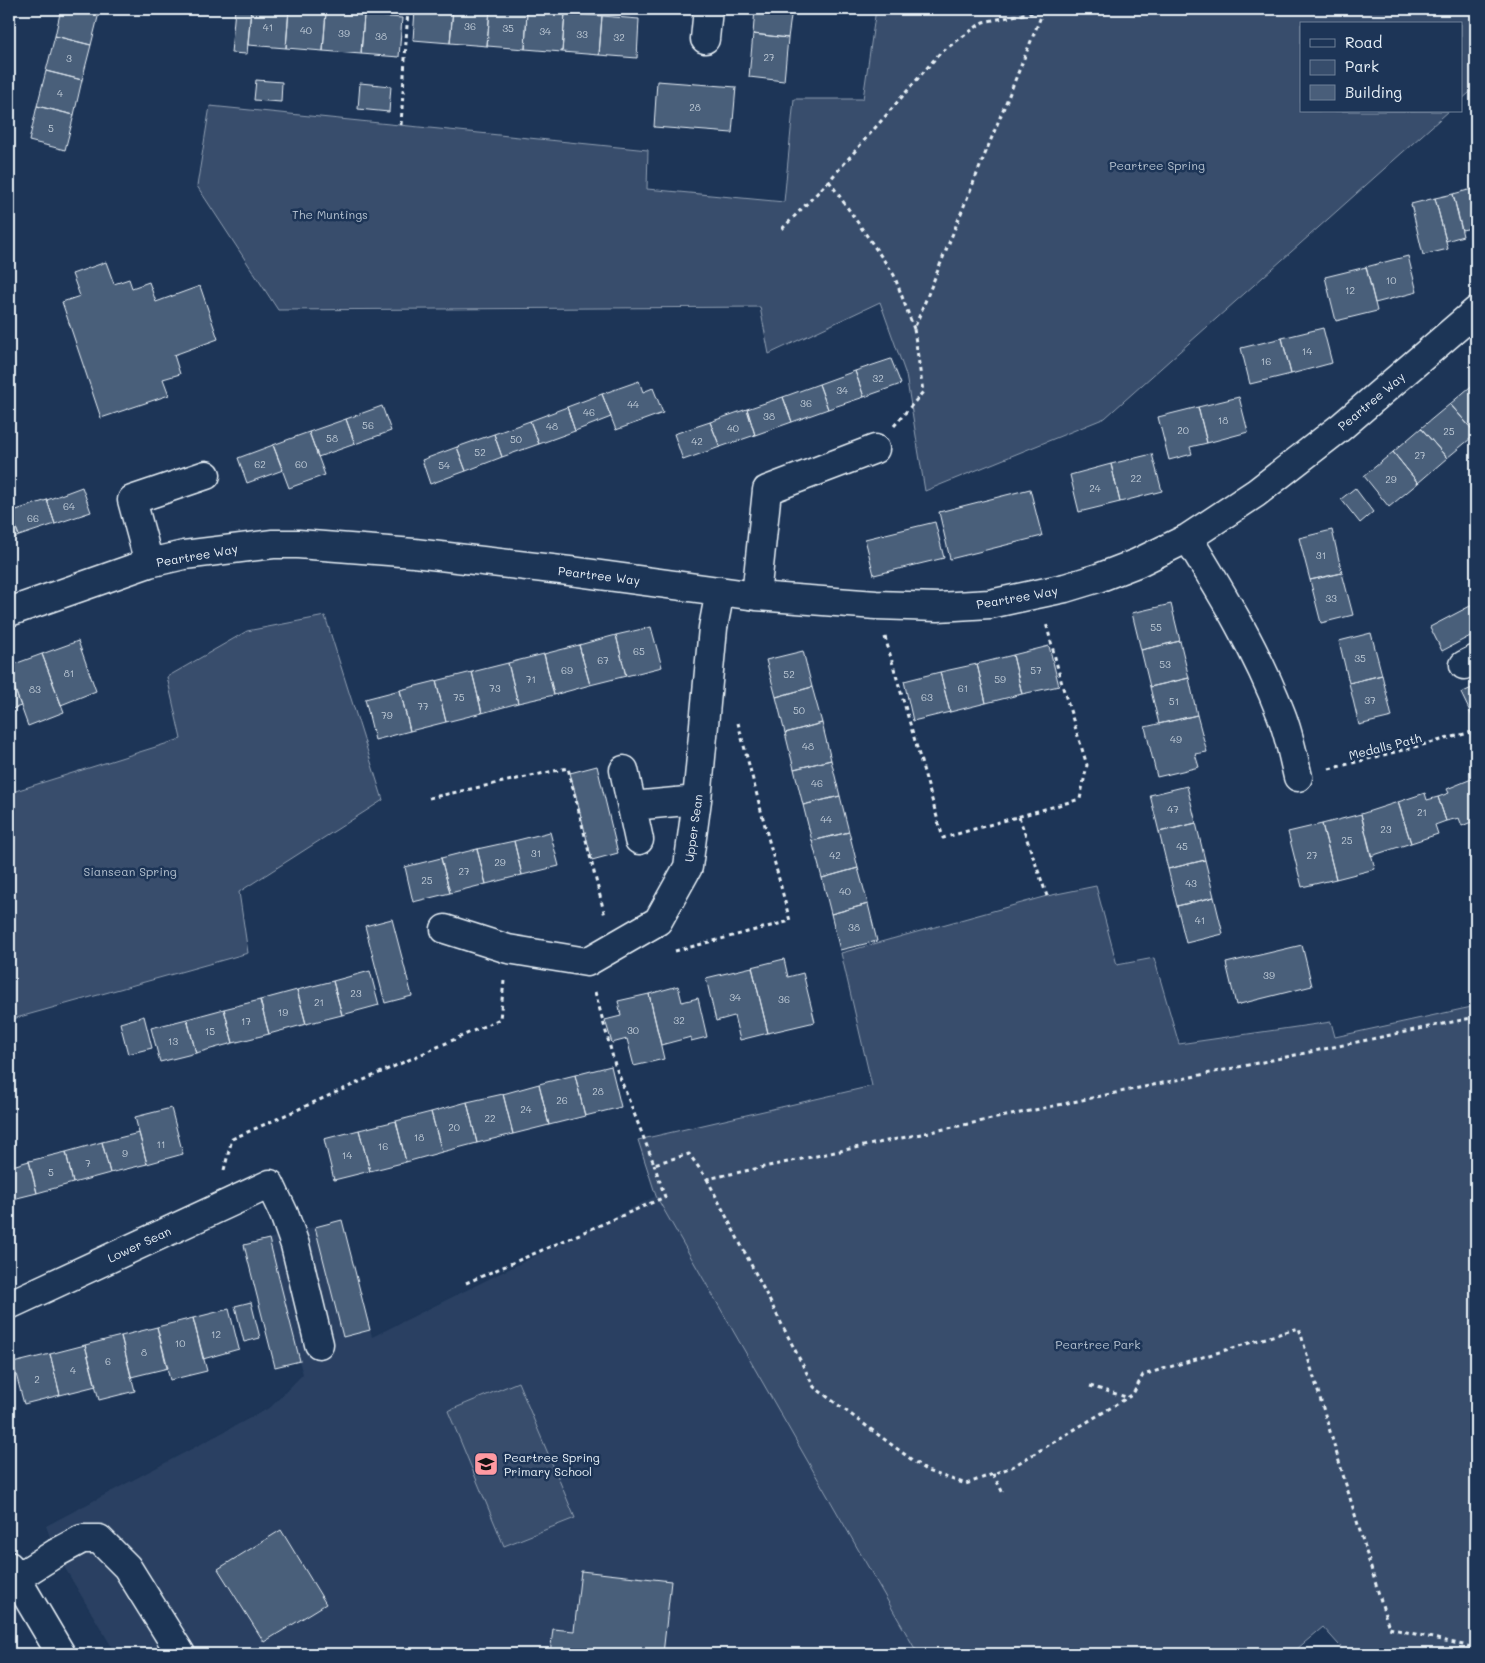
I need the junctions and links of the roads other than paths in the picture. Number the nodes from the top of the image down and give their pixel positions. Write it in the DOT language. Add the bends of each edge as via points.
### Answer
graph roads {
  1 [pos="708,9"];
  2 [pos="705,39"];
  3 [pos="1476,311"];
  4 [pos="875,449"];
  5 [pos="206,476"];
  6 [pos="1188,538"];
  7 [pos="149,563"];
  8 [pos="720,591"];
  9 [pos="756,596"];
  10 [pos="9,612"];
  11 [pos="624,770"];
  12 [pos="1298,777"];
  13 [pos="697,800"];
  14 [pos="632,806"];
  15 [pos="639,840"];
  16 [pos="445,929"];
  17 [pos="9,1305"];
  18 [pos="319,1344"];
  19 [pos="12,1573"];
  20 [pos="61,1654"];
  21 [pos="181,1654"];
  1 -- 2 [label="street"];
  3 -- 6 [label="street, Peartree Way" via="1341,427 1256,494"];
  4 -- 9 [label="street" via="767,490"];
  5 -- 7 [label="street" via="132,500"];
  6 -- 9 [label="street, Peartree Way" via="1098,578 990,604 938,607 876,605"];
  6 -- 12 [label="street" via="1243,629 1263,670 1282,716"];
  7 -- 8 [label="street, Peartree Way" via="226,549 298,544 414,553"];
  7 -- 10 [label="street, Peartree Way"];
  8 -- 9 [label="street, Peartree Way"];
  8 -- 13 [label="street, Upper Sean" via="713,628"];
  11 -- 14 [label="street"];
  13 -- 14 [label="street"];
  13 -- 16 [label="street, Upper Sean" via="688,867 658,922 587,962 508,949"];
  14 -- 15 [label="street"];
  17 -- 18 [label="street, Lower Sean" via="270,1184 295,1245"];
  19 -- 20 [label="street"];
  19 -- 21 [label="street" via="82,1539 99,1539 127,1568"];
}
